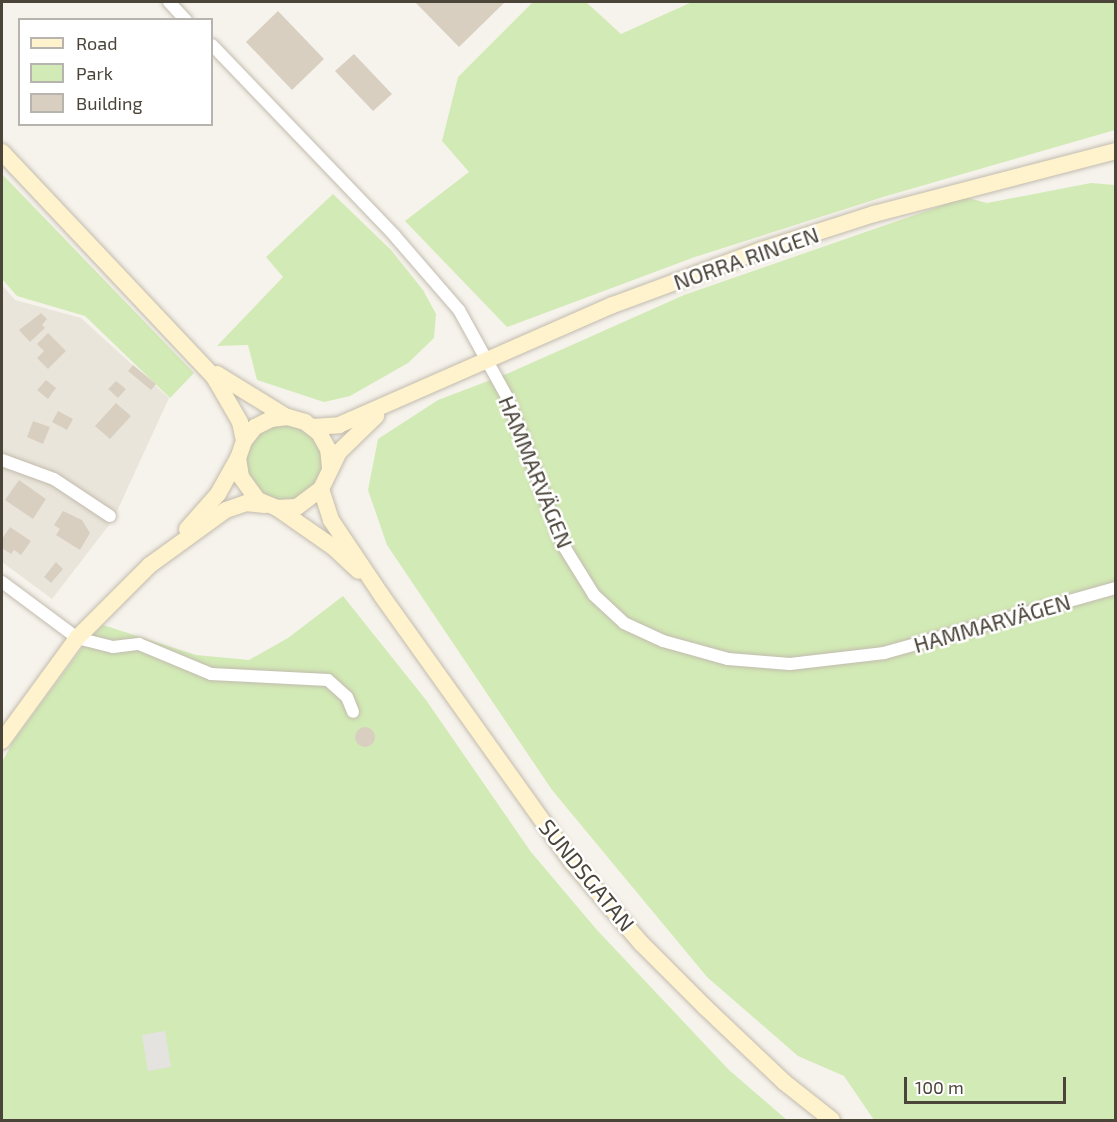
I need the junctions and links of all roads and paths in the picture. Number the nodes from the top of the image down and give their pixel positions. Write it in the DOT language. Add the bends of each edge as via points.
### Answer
graph roads {
  1 [pos="169,2"];
  2 [pos="184,18"];
  3 [pos="213,46"];
  4 [pos="1116,151"];
  5 [pos="2,152"];
  6 [pos="198,358"];
  7 [pos="487,359"];
  8 [pos="390,404"];
  9 [pos="288,417"];
  10 [pos="313,427"];
  11 [pos="244,441"];
  12 [pos="238,458"];
  13 [pos="2,460"];
  14 [pos="330,467"];
  15 [pos="321,489"];
  16 [pos="271,506"];
  17 [pos="110,516"];
  18 [pos="168,550"];
  19 [pos="2,582"];
  20 [pos="1116,588"];
  21 [pos="382,596"];
  22 [pos="76,638"];
  23 [pos="353,712"];
  24 [pos="2,741"];
  25 [pos="832,1120"];
  1 -- 2 [label="street"];
  3 -- 7 [label="street, HAMMARVÄGEN" via="394,235 459,310"];
  4 -- 7 [label="main road, NORRA RINGEN" via="874,214 762,250 613,305"];
  5 -- 6 [label="main road"];
  6 -- 9 [label="main road" via="235,388"];
  6 -- 11 [label="main road" via="236,411"];
  7 -- 8 [label="main road, NORRA RINGEN"];
  7 -- 20 [label="street, HAMMARVÄGEN" via="507,397 563,545 594,596 624,623 663,641 728,659 790,664 884,653"];
  8 -- 10 [label="main road, NORRA RINGEN" via="339,425"];
  8 -- 14 [label="main road, NORRA RINGEN" via="357,430"];
  9 -- 10 [label="main road"];
  9 -- 11 [label="main road" via="263,422"];
  10 -- 14 [label="main road" via="328,449"];
  11 -- 12 [label="main road"];
  12 -- 16 [label="main road" via="244,486"];
  12 -- 18 [label="main road" via="218,494"];
  13 -- 17 [label="street" via="54,479"];
  14 -- 15 [label="main road"];
  15 -- 16 [label="main road" via="297,507"];
  15 -- 21 [label="main road, SUNDSGATAN" via="331,520"];
  16 -- 18 [label="main road" via="246,503 226,510"];
  16 -- 21 [label="main road, SUNDSGATAN" via="333,547"];
  18 -- 22 [label="main road"];
  19 -- 22 [label="street"];
  21 -- 25 [label="main road, SUNDSGATAN" via="572,862 633,934 761,1060"];
  22 -- 23 [label="street" via="113,647 139,644 211,674 328,680 346,696"];
  22 -- 24 [label="main road"];
}
